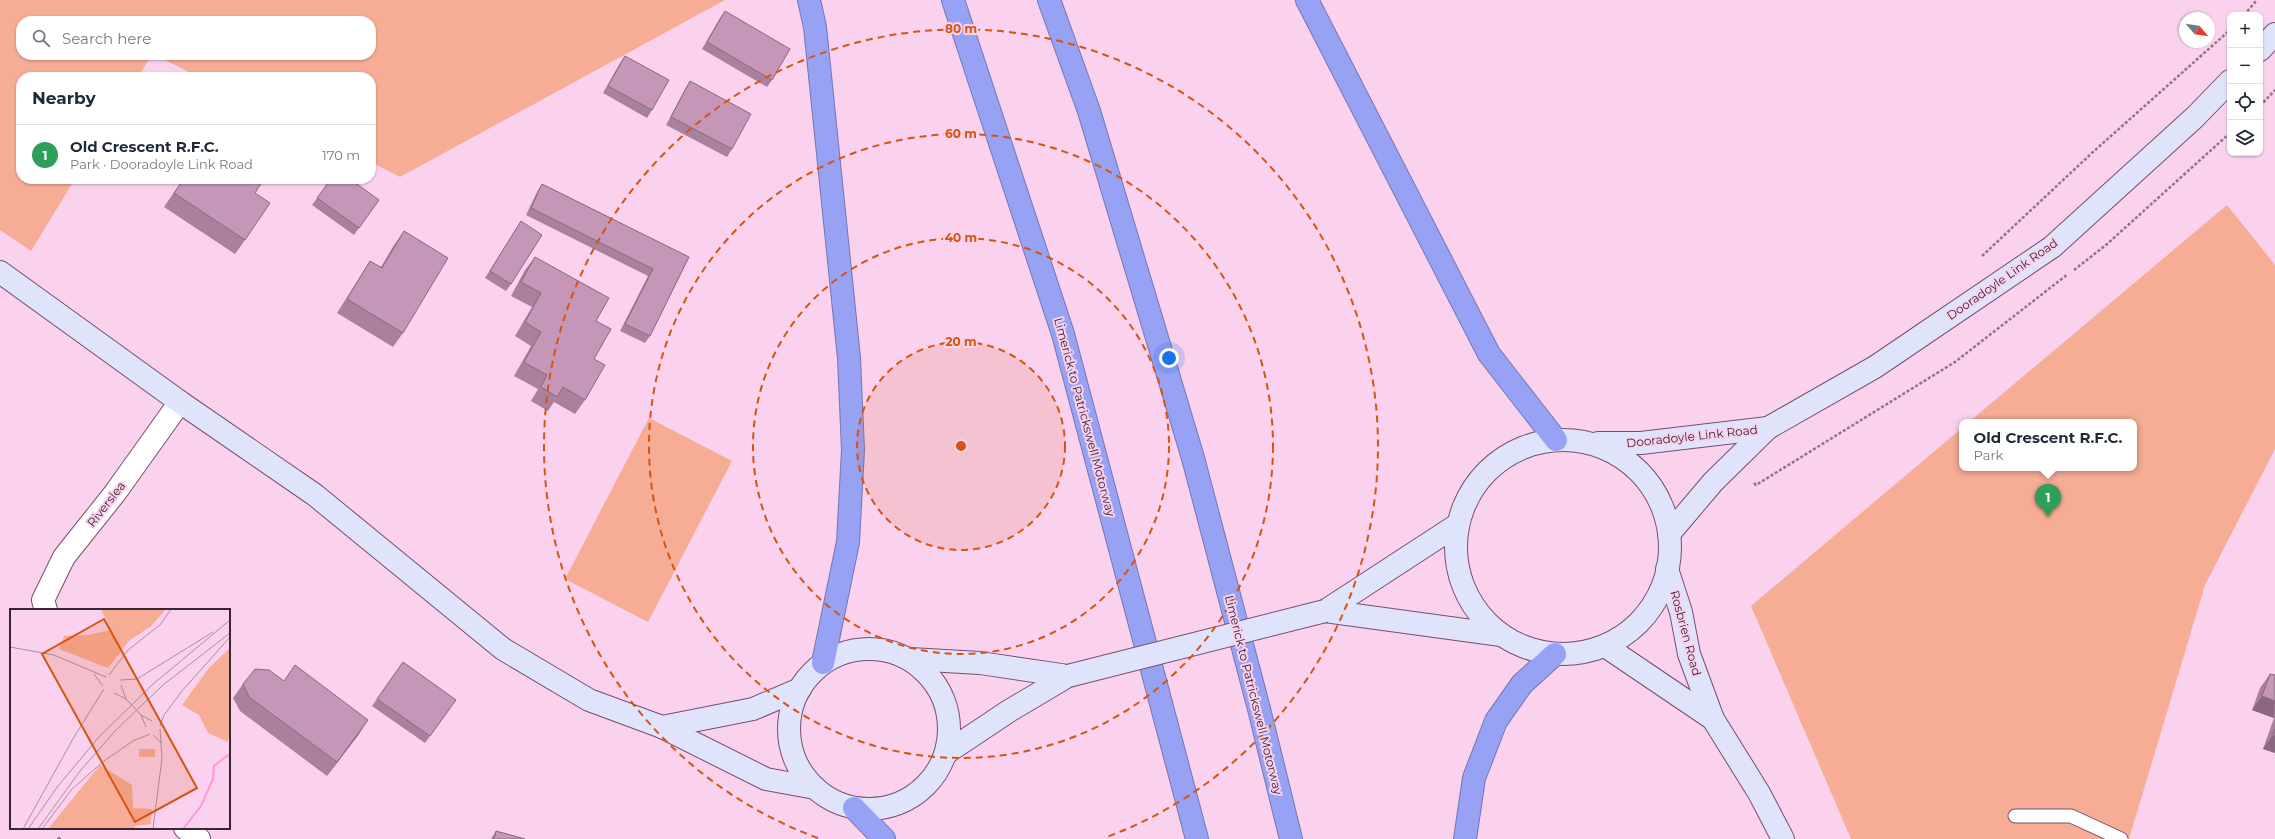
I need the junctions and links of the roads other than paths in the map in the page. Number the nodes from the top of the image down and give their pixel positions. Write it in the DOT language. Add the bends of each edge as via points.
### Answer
graph roads {
  1 [pos="809,0"];
  2 [pos="953,0"];
  3 [pos="1049,0"];
  4 [pos="1307,0"];
  5 [pos="2275,34"];
  6 [pos="2262,48"];
  7 [pos="2227,84"];
  8 [pos="0,272"];
  9 [pos="180,402"];
  10 [pos="1768,428"];
  11 [pos="1556,440"];
  12 [pos="1592,443"];
  13 [pos="1457,525"];
  14 [pos="1669,534"];
  15 [pos="1668,569"];
  16 [pos="46,609"];
  17 [pos="1325,611"];
  18 [pos="1501,635"];
  19 [pos="1605,646"];
  20 [pos="1555,654"];
  21 [pos="910,659"];
  22 [pos="823,663"];
  23 [pos="1068,676"];
  24 [pos="800,689"];
  25 [pos="1713,719"];
  26 [pos="662,727"];
  27 [pos="946,753"];
  28 [pos="815,788"];
  29 [pos="854,808"];
  30 [pos="2015,816"];
  31 [pos="186,829"];
  32 [pos="199,839"];
  33 [pos="884,839"];
  34 [pos="1197,839"];
  35 [pos="1291,839"];
  36 [pos="1465,839"];
  37 [pos="1784,839"];
  38 [pos="2121,839"];
  1 -- 22 [label="highway" via="815,27 849,358 853,450 848,542"];
  2 -- 34 [label="highway, Limerick to Patrickswell Motorway" via="1063,334"];
  3 -- 35 [label="highway, Limerick to Patrickswell Motorway" via="1089,111 1193,458"];
  4 -- 11 [label="highway" via="1489,354"];
  5 -- 6 [label="main road"];
  7 -- 10 [label="main road, Dooradoyle Link Road" via="2195,117 2052,247 1875,367"];
  8 -- 9 [label="main road"];
  9 -- 16 [label="street, Riverslea" via="115,493 64,557 43,600"];
  9 -- 26 [label="main road" via="315,495 502,649 589,700"];
  10 -- 12 [label="main road, Dooradoyle Link Road" via="1641,443"];
  10 -- 14 [label="main road, Dooradoyle Link Road" via="1713,482"];
  11 -- 12 [label="main road, Dooradoyle Link Road"];
  11 -- 13 [label="main road, Dooradoyle Link Road" via="1522,448 1492,466 1470,493"];
  12 -- 14 [label="main road" via="1620,456 1644,477 1661,504"];
  13 -- 17 [label="main road"];
  13 -- 18 [label="main road" via="1456,556 1463,587 1478,614"];
  14 -- 15 [label="main road"];
  15 -- 19 [label="main road" via="1655,601 1634,627"];
  15 -- 25 [label="main road, Rosbrien Road" via="1681,612 1689,654"];
  17 -- 18 [label="main road"];
  17 -- 23 [label="main road, bridge"];
  18 -- 20 [label="main road" via="1526,648"];
  19 -- 20 [label="main road" via="1581,653"];
  19 -- 25 [label="main road, Rosbrien Road"];
  20 -- 36 [label="highway" via="1522,684 1496,721 1474,778"];
  21 -- 22 [label="main road" via="889,650 866,648 844,652"];
  21 -- 23 [label="main road" via="980,663"];
  21 -- 27 [label="main road" via="931,676 944,699 950,726"];
  22 -- 24 [label="main road"];
  23 -- 27 [label="main road"];
  24 -- 26 [label="main road" via="753,709"];
  24 -- 28 [label="main road" via="790,714 790,741 799,767"];
  25 -- 37 [label="main road, Rosbrien Road"];
  26 -- 28 [label="main road" via="766,779"];
  27 -- 29 [label="main road" via="936,774 920,791 900,803 878,809"];
  28 -- 29 [label="main road" via="834,801"];
  29 -- 33 [label="highway"];
  30 -- 38 [label="lane" via="2071,816"];
  31 -- 32 [label="street"];
}
